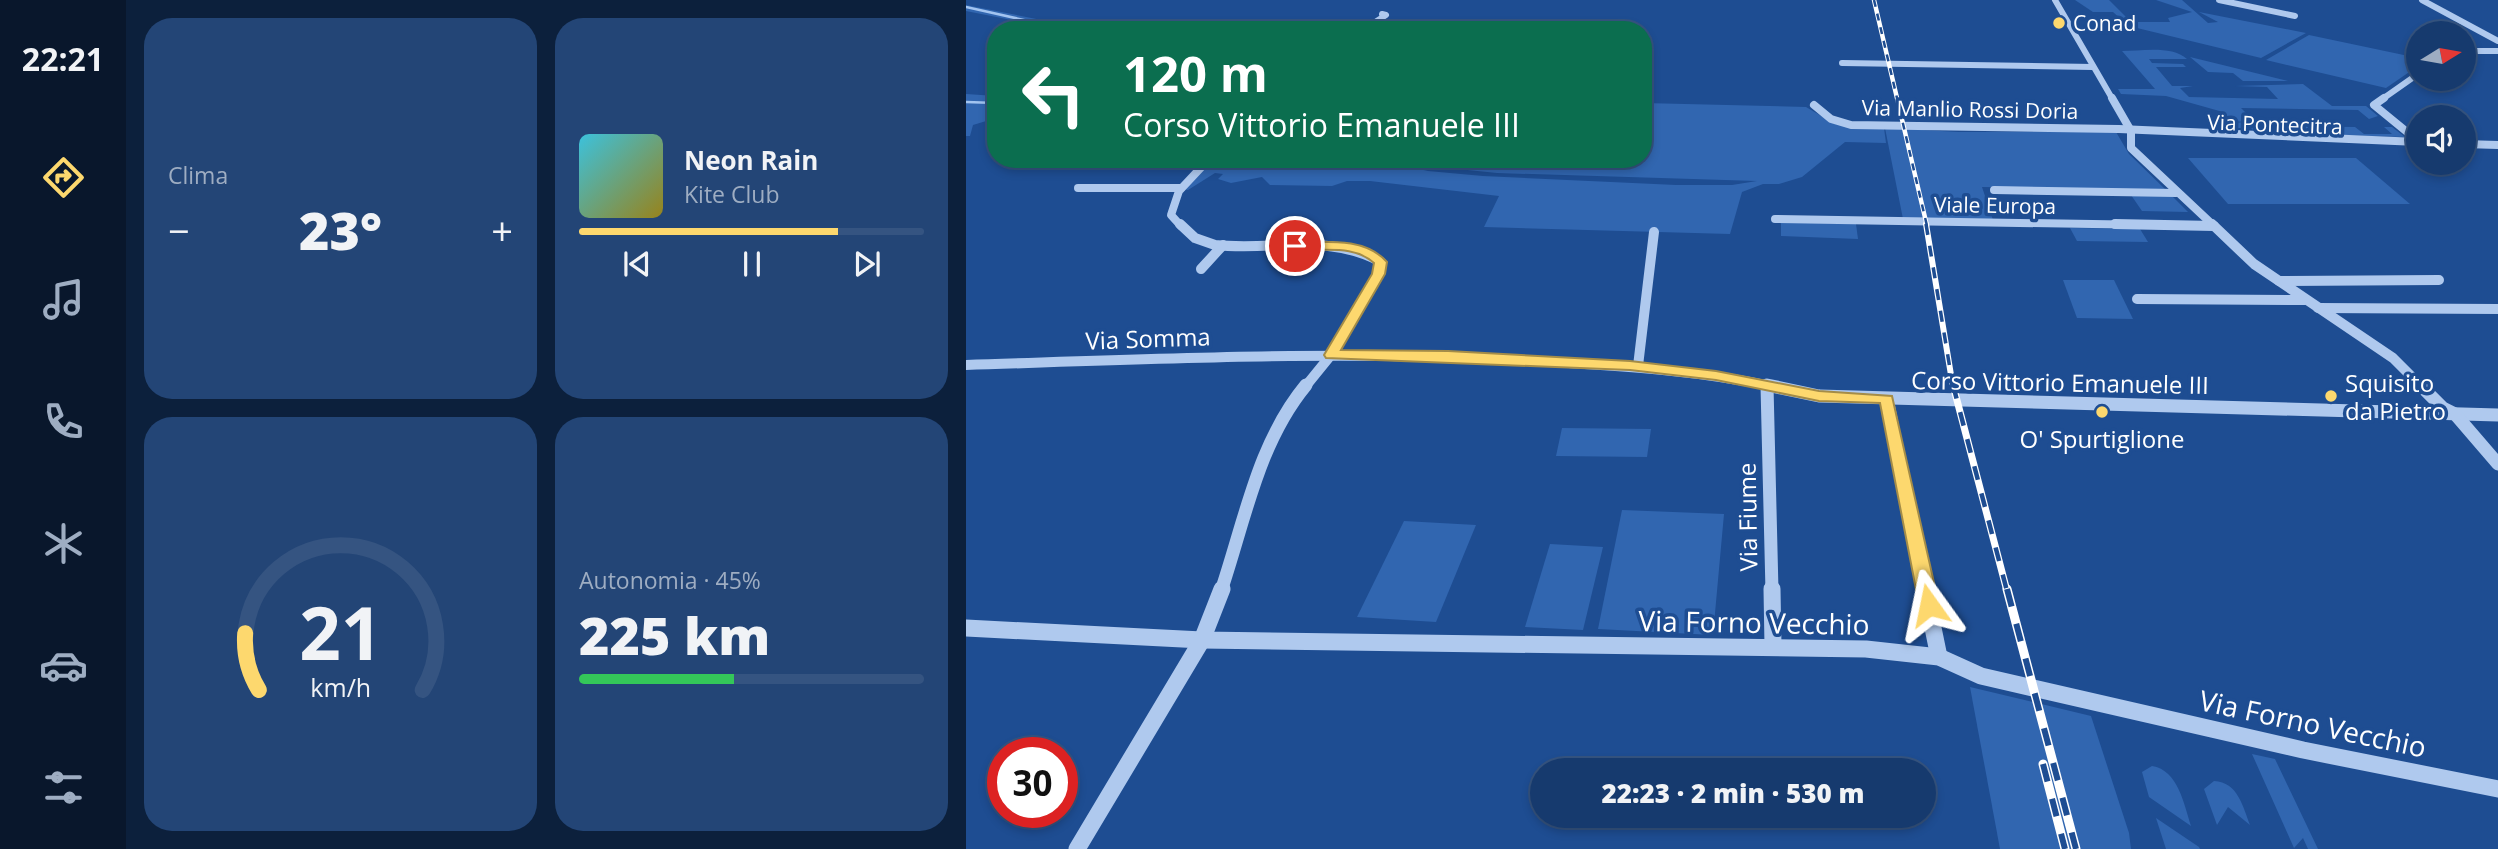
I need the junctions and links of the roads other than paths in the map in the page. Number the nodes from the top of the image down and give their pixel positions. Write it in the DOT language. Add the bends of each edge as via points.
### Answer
graph roads {
  1 [pos="2055,0"];
  2 [pos="2218,0"];
  3 [pos="2422,0"];
  4 [pos="2233,1"];
  5 [pos="1382,14"];
  6 [pos="2295,16"];
  7 [pos="1377,21"];
  8 [pos="2498,41"];
  9 [pos="2476,51"];
  10 [pos="2498,51"];
  11 [pos="1842,63"];
  12 [pos="2093,66"];
  13 [pos="2406,82"];
  14 [pos="1814,105"];
  15 [pos="2125,120"];
  16 [pos="2157,132"];
  17 [pos="2130,133"];
  18 [pos="2406,133"];
  19 [pos="2406,143"];
  20 [pos="2406,144"];
  21 [pos="2476,147"];
  22 [pos="2498,148"];
  23 [pos="1200,168"];
  24 [pos="1078,188"];
  25 [pos="1181,188"];
  26 [pos="1994,190"];
  27 [pos="2176,193"];
  28 [pos="1775,219"];
  29 [pos="2214,226"];
  30 [pos="1654,232"];
  31 [pos="1223,245"];
  32 [pos="1201,269"];
  33 [pos="2439,280"];
  34 [pos="2278,281"];
  35 [pos="2137,299"];
  36 [pos="2305,300"];
  37 [pos="2318,308"];
  38 [pos="2498,309"];
  39 [pos="1331,355"];
  40 [pos="966,365"];
  41 [pos="1638,366"];
  42 [pos="1767,386"];
  43 [pos="1887,399"];
  44 [pos="2455,414"];
  45 [pos="2498,415"];
  46 [pos="2498,464"];
  47 [pos="966,628"];
  48 [pos="1202,640"];
  49 [pos="1773,646"];
  50 [pos="1939,657"];
  51 [pos="2498,789"];
  52 [pos="1077,849"];
  1 -- 12 [label="street"];
  2 -- 4 [label="street"];
  3 -- 8 [label="street"];
  4 -- 6 [label="street"];
  5 -- 7 [label="street" via="1386,15"];
  9 -- 10 [label="street"];
  11 -- 12 [label="street"];
  12 -- 15 [label="street"];
  13 -- 18 [label="street" via="2374,105"];
  14 -- 17 [label="street, Via Manlio Rossi Doria" via="1831,119 1851,125"];
  15 -- 16 [label="street"];
  15 -- 17 [label="street"];
  16 -- 17 [label="street, Via Pontecitra"];
  16 -- 19 [label="street, Via Pontecitra"];
  17 -- 20 [label="street, Via Pontecitra"];
  17 -- 27 [label="street" via="2131,148"];
  21 -- 22 [label="street"];
  23 -- 25 [label="street"];
  24 -- 25 [label="street"];
  25 -- 31 [label="street" via="1171,215 1195,238"];
  26 -- 27 [label="street"];
  27 -- 29 [label="street"];
  28 -- 29 [label="street, Viale Europa"];
  29 -- 34 [label="street"];
  30 -- 41 [label="street"];
  31 -- 32 [label="street"];
  31 -- 39 [label="street" via="1343,246 1369,252 1381,262 1379,274"];
  33 -- 34 [label="street"];
  34 -- 36 [label="street"];
  35 -- 36 [label="street"];
  36 -- 37 [label="street"];
  37 -- 38 [label="street"];
  37 -- 44 [label="street" via="2393,358 2443,408"];
  39 -- 40 [label="street, Via Somma"];
  39 -- 41 [label="street, Corso Vittorio Emanuele III"];
  39 -- 48 [label="street" via="1291,403 1268,443"];
  41 -- 42 [label="street, Corso Vittorio Emanuele III"];
  42 -- 43 [label="street, Corso Vittorio Emanuele III" via="1819,396"];
  42 -- 49 [label="street, Via Fiume"];
  43 -- 44 [label="street, Corso Vittorio Emanuele III"];
  43 -- 50 [label="street"];
  44 -- 45 [label="street, Corso Vittorio Emanuele III"];
  44 -- 46 [label="street"];
  47 -- 48 [label="street, Via Forno Vecchio"];
  48 -- 49 [label="street, Via Forno Vecchio"];
  48 -- 52 [label="street"];
  49 -- 50 [label="street, Via Forno Vecchio"];
  50 -- 51 [label="street, Via Forno Vecchio" via="1981,676 2303,750"];
}
